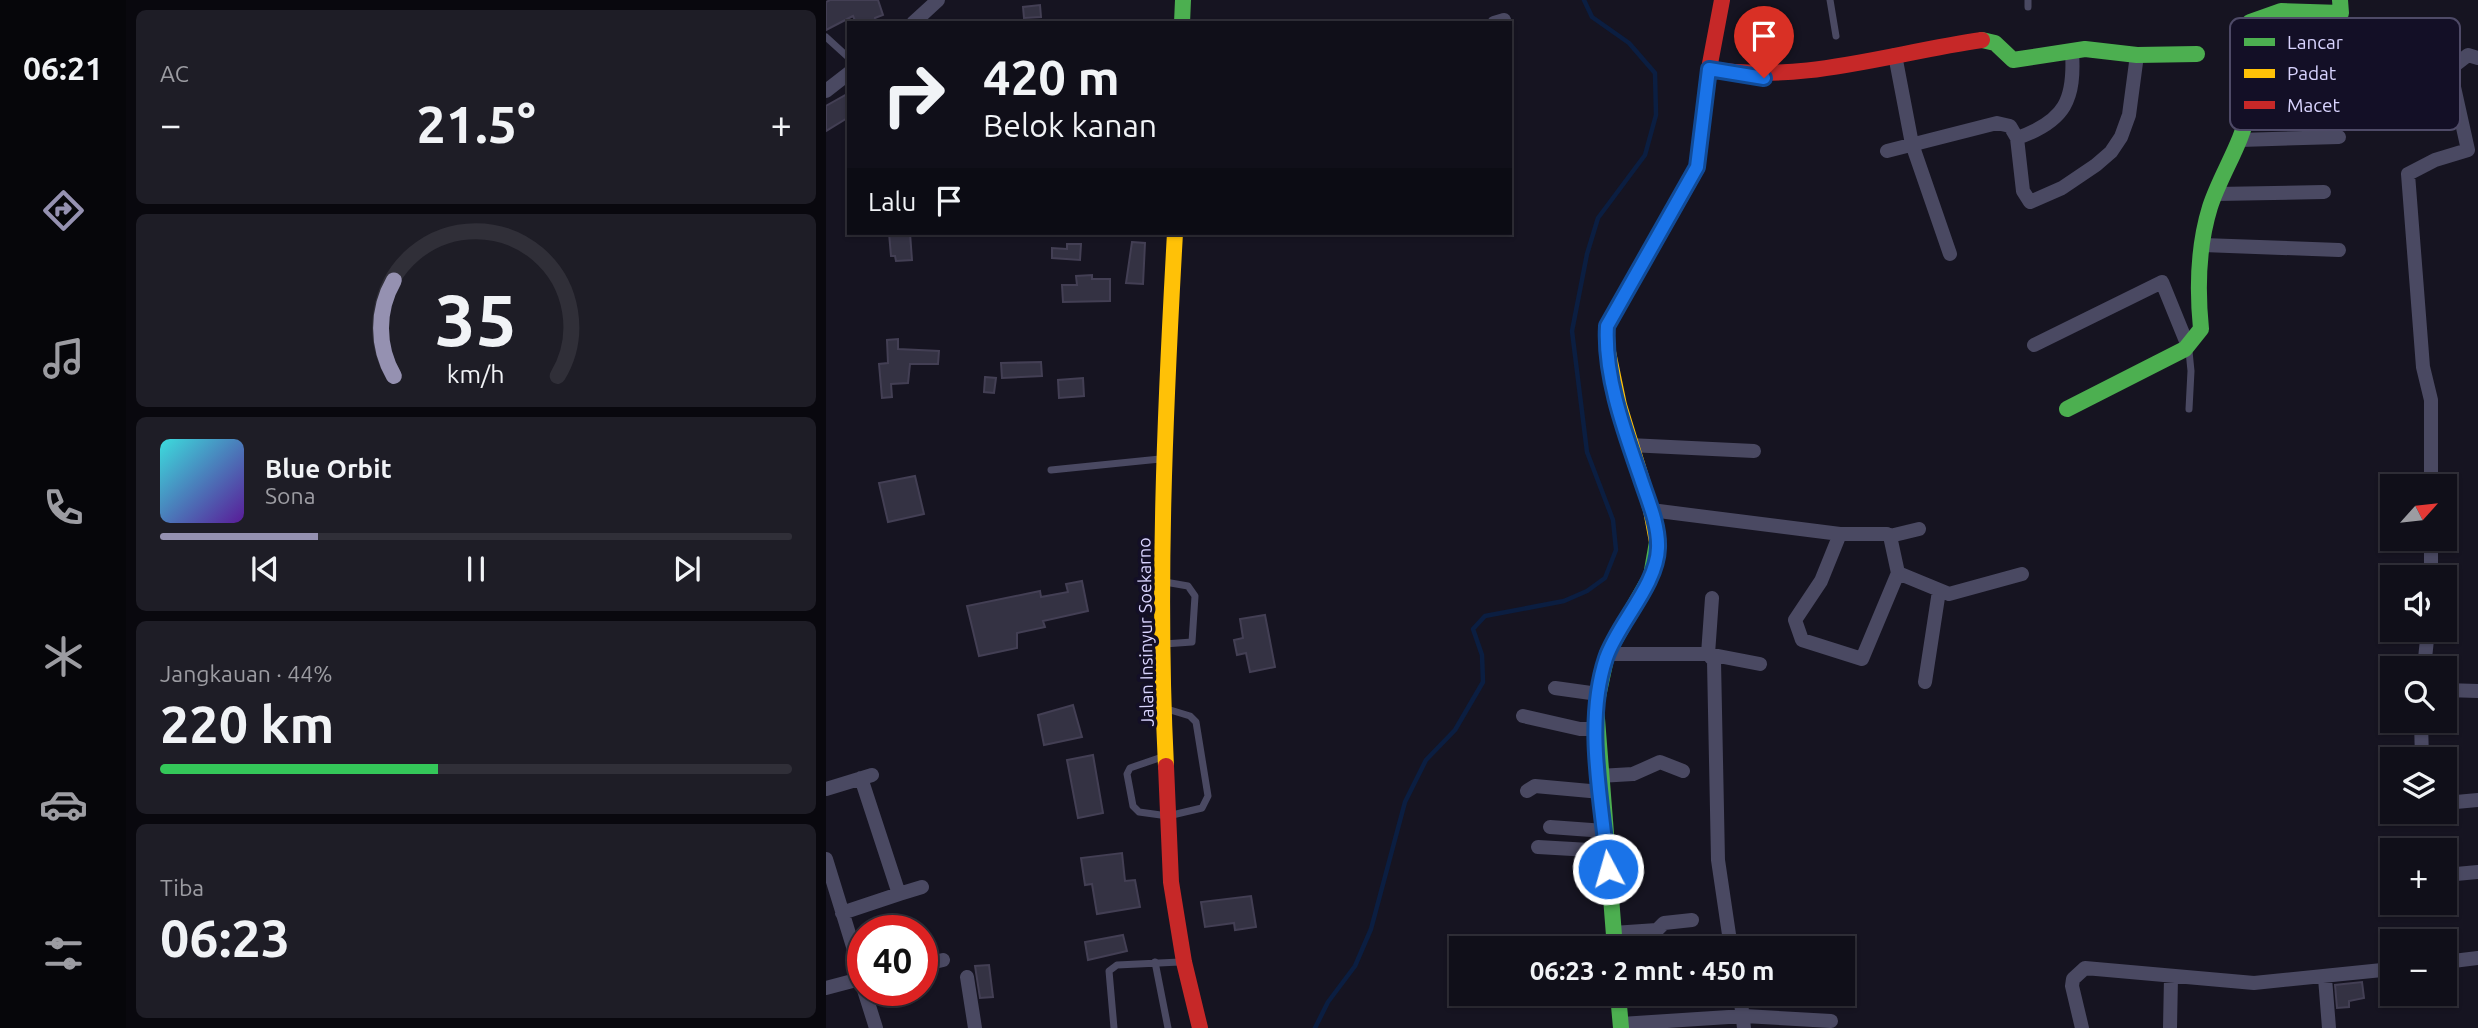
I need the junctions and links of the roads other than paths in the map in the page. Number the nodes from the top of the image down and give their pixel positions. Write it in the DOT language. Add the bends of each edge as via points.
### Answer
graph roads {
  1 [pos="938,0"];
  2 [pos="1182,0"];
  3 [pos="1722,0"];
  4 [pos="1830,0"];
  5 [pos="2272,6"];
  6 [pos="2340,6"];
  7 [pos="2255,18"];
  8 [pos="916,21"];
  9 [pos="1182,21"];
  10 [pos="1836,36"];
  11 [pos="826,37"];
  12 [pos="2072,51"];
  13 [pos="2197,54"];
  14 [pos="1895,55"];
  15 [pos="2137,55"];
  16 [pos="847,56"];
  17 [pos="2478,58"];
  18 [pos="2460,61"];
  19 [pos="1709,69"];
  20 [pos="847,75"];
  21 [pos="826,91"];
  22 [pos="2460,114"];
  23 [pos="2243,130"];
  24 [pos="2339,137"];
  25 [pos="2017,138"];
  26 [pos="2240,140"];
  27 [pos="1912,144"];
  28 [pos="1887,151"];
  29 [pos="2324,192"];
  30 [pos="2216,194"];
  31 [pos="1175,235"];
  32 [pos="2203,245"];
  33 [pos="2340,250"];
  34 [pos="1950,254"];
  35 [pos="2034,345"];
  36 [pos="2188,346"];
  37 [pos="2067,409"];
  38 [pos="2189,409"];
  39 [pos="1629,445"];
  40 [pos="1754,451"];
  41 [pos="1164,458"];
  42 [pos="1051,470"];
  43 [pos="2431,474"];
  44 [pos="1651,510"];
  45 [pos="1919,529"];
  46 [pos="1840,534"];
  47 [pos="1890,536"];
  48 [pos="1898,573"];
  49 [pos="2022,574"];
  50 [pos="1160,582"];
  51 [pos="1939,591"];
  52 [pos="1712,598"];
  53 [pos="1160,644"];
  54 [pos="1608,654"];
  55 [pos="1708,654"];
  56 [pos="1760,664"];
  57 [pos="1925,682"];
  58 [pos="1555,688"];
  59 [pos="2457,690"];
  60 [pos="2478,691"];
  61 [pos="1598,694"];
  62 [pos="1165,708"];
  63 [pos="1523,716"];
  64 [pos="1596,729"];
  65 [pos="1166,756"];
  66 [pos="1683,771"];
  67 [pos="1600,784"];
  68 [pos="826,789"];
  69 [pos="1527,791"];
  70 [pos="2478,800"];
  71 [pos="2457,802"];
  72 [pos="1168,816"];
  73 [pos="1550,827"];
  74 [pos="1605,831"];
  75 [pos="1538,847"];
  76 [pos="1606,851"];
  77 [pos="826,859"];
  78 [pos="2478,872"];
  79 [pos="2457,874"];
  80 [pos="922,887"];
  81 [pos="899,894"];
  82 [pos="842,913"];
  83 [pos="1692,920"];
  84 [pos="847,931"];
  85 [pos="1614,936"];
  86 [pos="1634,936"];
  87 [pos="1729,936"];
  88 [pos="2478,958"];
  89 [pos="943,960"];
  90 [pos="938,961"];
  91 [pos="2457,961"];
  92 [pos="1155,962"];
  93 [pos="1184,962"];
  94 [pos="2380,971"];
  95 [pos="967,977"];
  96 [pos="2171,977"];
  97 [pos="2325,978"];
  98 [pos="847,986"];
  99 [pos="826,988"];
  100 [pos="869,1006"];
  101 [pos="1619,1006"];
  102 [pos="1831,1021"];
  103 [pos="1744,1022"];
  104 [pos="1621,1026"];
  105 [pos="876,1028"];
  106 [pos="975,1028"];
  107 [pos="1114,1028"];
  108 [pos="1168,1028"];
  109 [pos="1200,1028"];
  110 [pos="2082,1028"];
  111 [pos="2171,1028"];
  112 [pos="2329,1028"];
  1 -- 8 [label="street"];
  2 -- 9 [label="street"];
  3 -- 19 [label="street"];
  4 -- 10 [label="lane"];
  5 -- 6 [label="street"];
  5 -- 7 [label="street"];
  11 -- 16 [label="lane"];
  12 -- 14 [label="street" via="2013,60 1995,43 1982,40"];
  12 -- 15 [label="street"];
  12 -- 25 [label="street" via="2074,80 2065,107 2041,128"];
  13 -- 15 [label="street"];
  14 -- 19 [label="street" via="1789,77 1738,76"];
  14 -- 27 [label="street"];
  15 -- 25 [label="street" via="2129,115 2121,137 2096,165 2030,202 2023,191"];
  17 -- 18 [label="street" via="2468,55"];
  19 -- 39 [label="street" via="1697,167 1607,326 1612,375"];
  20 -- 21 [label="street"];
  22 -- 43 [label="street" via="2468,150 2408,174 2423,367 2431,400"];
  23 -- 26 [label="street"];
  24 -- 26 [label="street"];
  25 -- 27 [label="street" via="2010,127 1997,123"];
  26 -- 30 [label="street"];
  27 -- 28 [label="street"];
  27 -- 34 [label="street"];
  29 -- 30 [label="street"];
  30 -- 32 [label="street"];
  31 -- 41 [label="street, Jalan Insinyur Soekarno"];
  32 -- 33 [label="street"];
  32 -- 36 [label="street" via="2197,285 2201,329"];
  35 -- 36 [label="street" via="2162,282"];
  36 -- 37 [label="street"];
  36 -- 38 [label="lane"];
  39 -- 40 [label="street"];
  39 -- 44 [label="street"];
  41 -- 42 [label="lane"];
  41 -- 50 [label="street, Jalan Insinyur Soekarno"];
  44 -- 46 [label="street"];
  44 -- 54 [label="street" via="1658,538 1657,561"];
  45 -- 47 [label="street"];
  46 -- 47 [label="street"];
  46 -- 48 [label="street" via="1821,581 1795,620 1802,640 1862,659"];
  47 -- 48 [label="street"];
  48 -- 51 [label="street"];
  49 -- 51 [label="street" via="1958,594"];
  50 -- 53 [label="street, Jalan Insinyur Soekarno"];
  50 -- 53 [label="lane" via="1188,586 1195,596 1192,642"];
  51 -- 57 [label="street"];
  52 -- 55 [label="street"];
  53 -- 62 [label="street, Jalan Insinyur Soekarno"];
  54 -- 55 [label="street"];
  54 -- 61 [label="street"];
  55 -- 56 [label="street"];
  55 -- 87 [label="street" via="1714,661 1717,706 1718,860"];
  58 -- 61 [label="street"];
  59 -- 60 [label="street"];
  61 -- 64 [label="street"];
  62 -- 65 [label="street, Jalan Insinyur Soekarno"];
  62 -- 72 [label="lane" via="1196,722 1208,796 1202,808"];
  63 -- 64 [label="street"];
  64 -- 67 [label="street"];
  65 -- 72 [label="street, Jalan Insinyur Soekarno"];
  65 -- 72 [label="lane" via="1143,761 1127,774 1133,806 1139,812"];
  66 -- 67 [label="street" via="1660,762"];
  67 -- 69 [label="street" via="1535,786"];
  67 -- 74 [label="street"];
  68 -- 81 [label="street" via="866,777"];
  70 -- 71 [label="street"];
  72 -- 93 [label="street, Jalan Insinyur Soekarno" via="1171,882"];
  73 -- 74 [label="street"];
  74 -- 76 [label="street"];
  75 -- 76 [label="street"];
  76 -- 85 [label="street"];
  77 -- 82 [label="street"];
  78 -- 79 [label="street"];
  80 -- 81 [label="street"];
  81 -- 82 [label="street"];
  82 -- 84 [label="street"];
  83 -- 86 [label="street" via="1664,923 1657,930"];
  88 -- 91 [label="street"];
  89 -- 90 [label="street"];
  92 -- 93 [label="lane"];
  92 -- 107 [label="lane" via="1117,965 1109,971"];
  92 -- 108 [label="lane"];
  93 -- 109 [label="street, Jalan Insinyur Soekarno"];
  94 -- 97 [label="street"];
  95 -- 106 [label="street"];
  96 -- 97 [label="street" via="2254,983"];
  96 -- 110 [label="street" via="2090,968 2081,971 2073,986"];
  96 -- 111 [label="street"];
  97 -- 112 [label="street"];
  98 -- 99 [label="street"];
  100 -- 105 [label="street"];
  101 -- 104 [label="street"];
  102 -- 103 [label="street"];
  103 -- 104 [label="street"];
}
